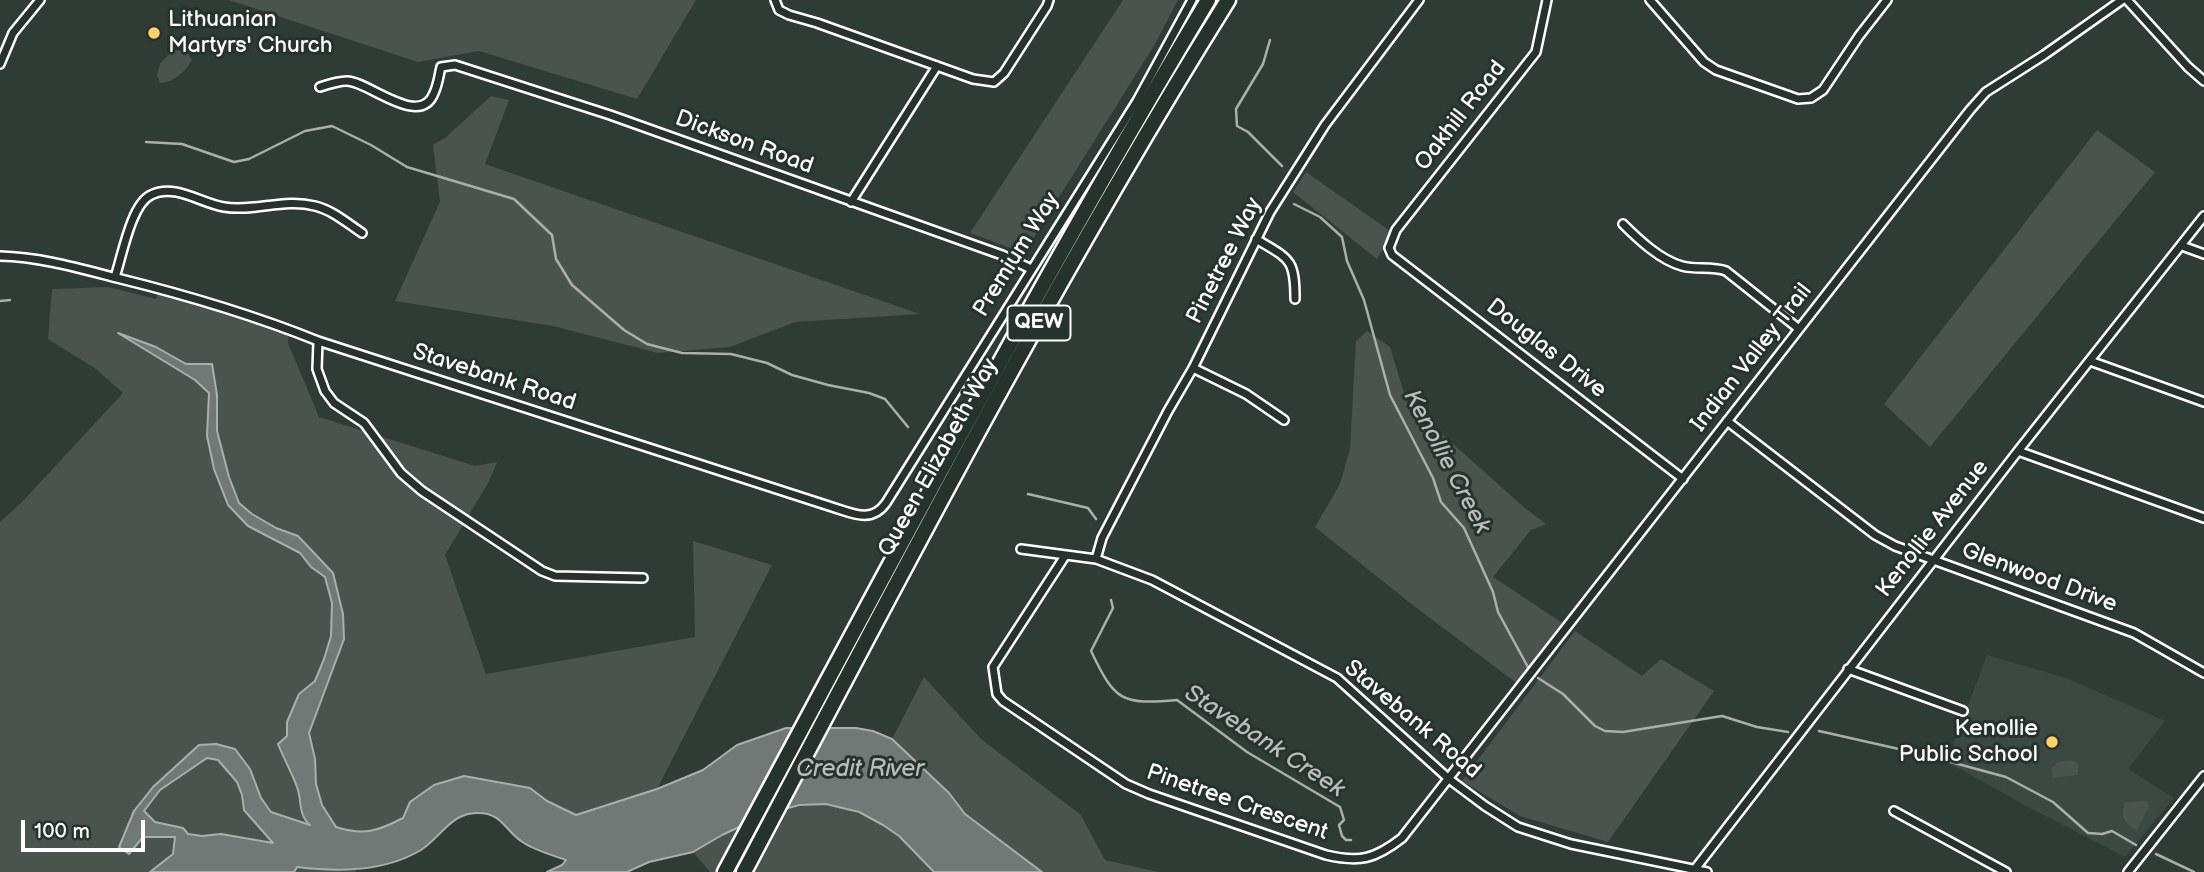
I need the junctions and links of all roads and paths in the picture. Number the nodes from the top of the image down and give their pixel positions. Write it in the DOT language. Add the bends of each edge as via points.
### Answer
graph roads {
  1 [pos="40,0"];
  2 [pos="775,0"];
  3 [pos="1049,0"];
  4 [pos="1192,0"];
  5 [pos="1208,0"];
  6 [pos="1228,0"];
  7 [pos="1419,0"];
  8 [pos="1547,0"];
  9 [pos="1650,0"];
  10 [pos="1887,0"];
  11 [pos="2122,0"];
  12 [pos="2127,0"];
  13 [pos="0,64"];
  14 [pos="937,66"];
  15 [pos="2204,81"];
  16 [pos="320,87"];
  17 [pos="852,202"];
  18 [pos="2204,216"];
  19 [pos="1623,224"];
  20 [pos="362,233"];
  21 [pos="1256,239"];
  22 [pos="2182,246"];
  23 [pos="1389,248"];
  24 [pos="2204,254"];
  25 [pos="0,256"];
  26 [pos="1031,269"];
  27 [pos="115,277"];
  28 [pos="1295,299"];
  29 [pos="1799,329"];
  30 [pos="318,341"];
  31 [pos="2090,361"];
  32 [pos="1193,368"];
  33 [pos="2204,402"];
  34 [pos="1284,420"];
  35 [pos="1727,421"];
  36 [pos="2018,451"];
  37 [pos="1683,479"];
  38 [pos="862,516"];
  39 [pos="2204,518"];
  40 [pos="1021,549"];
  41 [pos="1065,556"];
  42 [pos="1096,559"];
  43 [pos="1934,560"];
  44 [pos="643,578"];
  45 [pos="853,648"];
  46 [pos="1848,669"];
  47 [pos="2204,673"];
  48 [pos="1963,711"];
  49 [pos="2204,776"];
  50 [pos="1449,779"];
  51 [pos="1894,811"];
  52 [pos="1695,869"];
  53 [pos="725,872"];
  54 [pos="744,872"];
  55 [pos="1707,872"];
  56 [pos="2006,872"];
  57 [pos="2128,872"];
  1 -- 13 [label="street" via="13,33"];
  2 -- 14 [label="street" via="779,10 789,15"];
  3 -- 14 [label="street" via="994,82"];
  4 -- 26 [label="street, Premium Way" via="1137,101"];
  5 -- 45 [label="highway, Queen Elizabeth Way / QEW" via="1114,156 976,405"];
  6 -- 45 [label="highway, Queen Elizabeth Way / QEW" via="1091,226"];
  7 -- 21 [label="street, Pinetree Way" via="1325,125"];
  8 -- 23 [label="street, Oakhill Road" via="1536,52 1396,230"];
  9 -- 10 [label="street" via="1704,62 1798,99 1823,90"];
  11 -- 29 [label="street, Indian Valley Trail" via="1986,92"];
  12 -- 15 [label="street"];
  14 -- 17 [label="street"];
  16 -- 17 [label="street, Dickson Road" via="349,80 414,106 434,96 441,67 455,65"];
  17 -- 26 [label="street, Dickson Road"];
  18 -- 22 [label="street, Kenollie Avenue"];
  19 -- 29 [label="street" via="1671,261 1726,271"];
  20 -- 27 [label="street" via="328,210 307,204 235,209 177,192 160,192 139,203"];
  21 -- 28 [label="street" via="1288,259 1295,277"];
  21 -- 32 [label="street, Pinetree Way"];
  22 -- 24 [label="street"];
  22 -- 31 [label="street, Kenollie Avenue"];
  23 -- 37 [label="street, Douglas Drive" via="1391,255"];
  25 -- 27 [label="street, Stavebank Road" via="54,262"];
  26 -- 38 [label="street, Premium Way" via="886,503 877,513"];
  27 -- 30 [label="street, Stavebank Road" via="261,318"];
  29 -- 35 [label="street, Indian Valley Trail"];
  30 -- 38 [label="street, Stavebank Road"];
  30 -- 44 [label="street" via="317,369 325,391 364,423 411,483 542,571 555,576"];
  31 -- 33 [label="street"];
  31 -- 36 [label="street, Kenollie Avenue"];
  32 -- 34 [label="street" via="1246,394"];
  32 -- 42 [label="street, Pinetree Way" via="1102,538"];
  35 -- 37 [label="street, Indian Valley Trail"];
  35 -- 43 [label="street, Glenwood Drive" via="1875,535"];
  36 -- 39 [label="street"];
  36 -- 43 [label="street, Kenollie Avenue"];
  37 -- 50 [label="street, Indian Valley Trail"];
  40 -- 41 [label="street, Stavebank Road"];
  41 -- 42 [label="street, Stavebank Road"];
  41 -- 50 [label="street, Pinetree Crescent" via="993,667 997,694 1126,783 1168,802 1326,855 1361,860 1376,856 1402,838"];
  42 -- 50 [label="street, Stavebank Road" via="1152,580 1337,678"];
  43 -- 46 [label="street, Kenollie Avenue"];
  43 -- 47 [label="street, Glenwood Drive" via="2134,633"];
  45 -- 53 [label="highway, Queen Elizabeth Way / QEW"];
  45 -- 54 [label="highway, Queen Elizabeth Way / QEW"];
  46 -- 48 [label="street"];
  46 -- 52 [label="street, Kenollie Avenue"];
  49 -- 57 [label="street"];
  50 -- 52 [label="street, Stavebank Road" via="1518,827 1539,836"];
  51 -- 56 [label="street"];
  52 -- 55 [label="street, Stavebank Road"];
}
